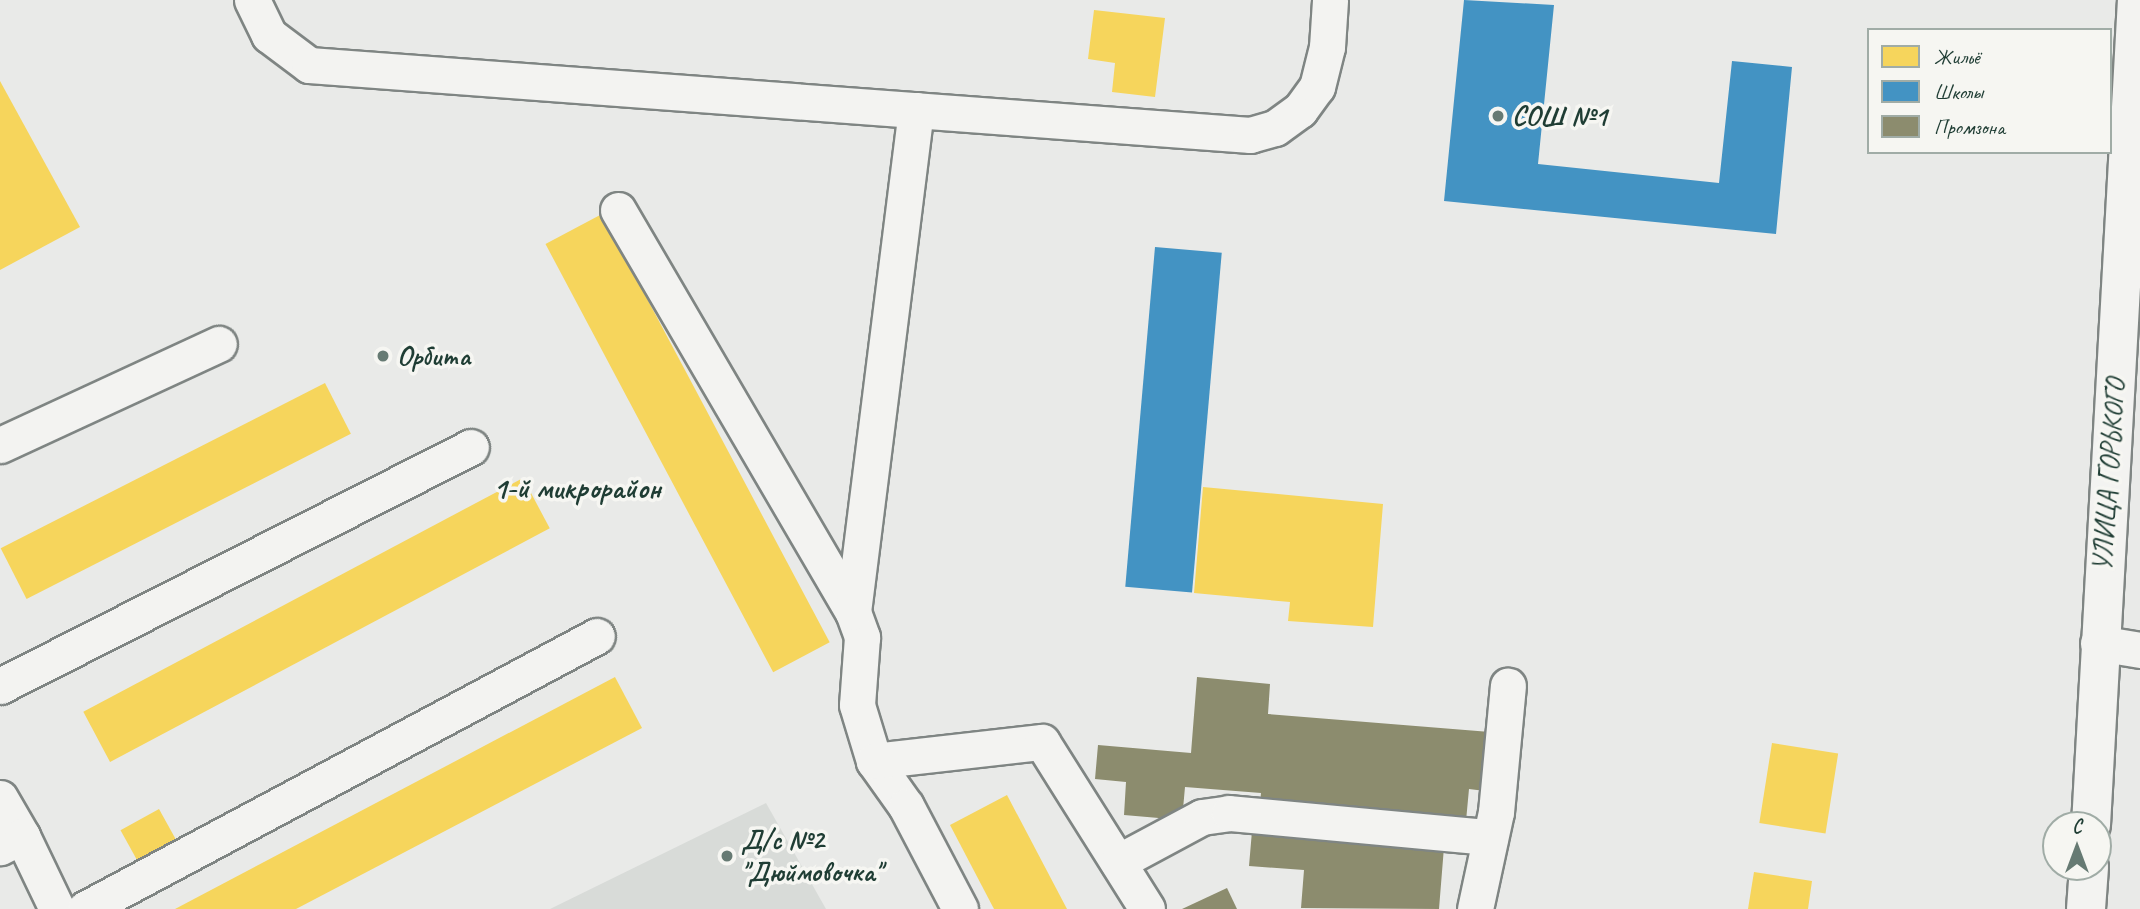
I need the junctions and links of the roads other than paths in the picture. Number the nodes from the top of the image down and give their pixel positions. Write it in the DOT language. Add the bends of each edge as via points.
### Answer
graph roads {
  1 [pos="252,0"];
  2 [pos="1330,0"];
  3 [pos="2137,0"];
  4 [pos="2137,107"];
  5 [pos="916,110"];
  6 [pos="618,211"];
  7 [pos="219,344"];
  8 [pos="0,445"];
  9 [pos="471,447"];
  10 [pos="853,612"];
  11 [pos="597,636"];
  12 [pos="2098,643"];
  13 [pos="2140,650"];
  14 [pos="0,686"];
  15 [pos="1508,686"];
  16 [pos="874,761"];
  17 [pos="0,798"];
  18 [pos="2092,811"];
  19 [pos="1490,837"];
  20 [pos="11,842"];
  21 [pos="1118,862"];
  22 [pos="2088,881"];
  23 [pos="57,909"];
  24 [pos="85,909"];
  25 [pos="960,909"];
  26 [pos="1147,909"];
  27 [pos="1475,909"];
  28 [pos="2087,909"];
  1 -- 5 [label="street" via="269,35 309,65"];
  2 -- 5 [label="street" via="1327,47 1317,87 1300,110 1275,128 1250,135"];
  3 -- 4 [label="main road, УЛИЦА ГОРЬКОГО"];
  4 -- 12 [label="main road, УЛИЦА ГОРЬКОГО"];
  5 -- 10 [label="street"];
  6 -- 10 [label="street"];
  7 -- 8 [label="street"];
  9 -- 14 [label="street"];
  10 -- 16 [label="street" via="862,637 857,705"];
  11 -- 24 [label="street"];
  12 -- 13 [label="street"];
  12 -- 18 [label="main road, УЛИЦА ГОРЬКОГО"];
  15 -- 19 [label="street"];
  16 -- 21 [label="street" via="1042,741"];
  16 -- 25 [label="street" via="906,806"];
  17 -- 20 [label="street"];
  19 -- 21 [label="street" via="1229,813 1202,817"];
  19 -- 27 [label="street"];
  20 -- 23 [label="street"];
  21 -- 26 [label="street"];
  22 -- 28 [label="main road"];
}
